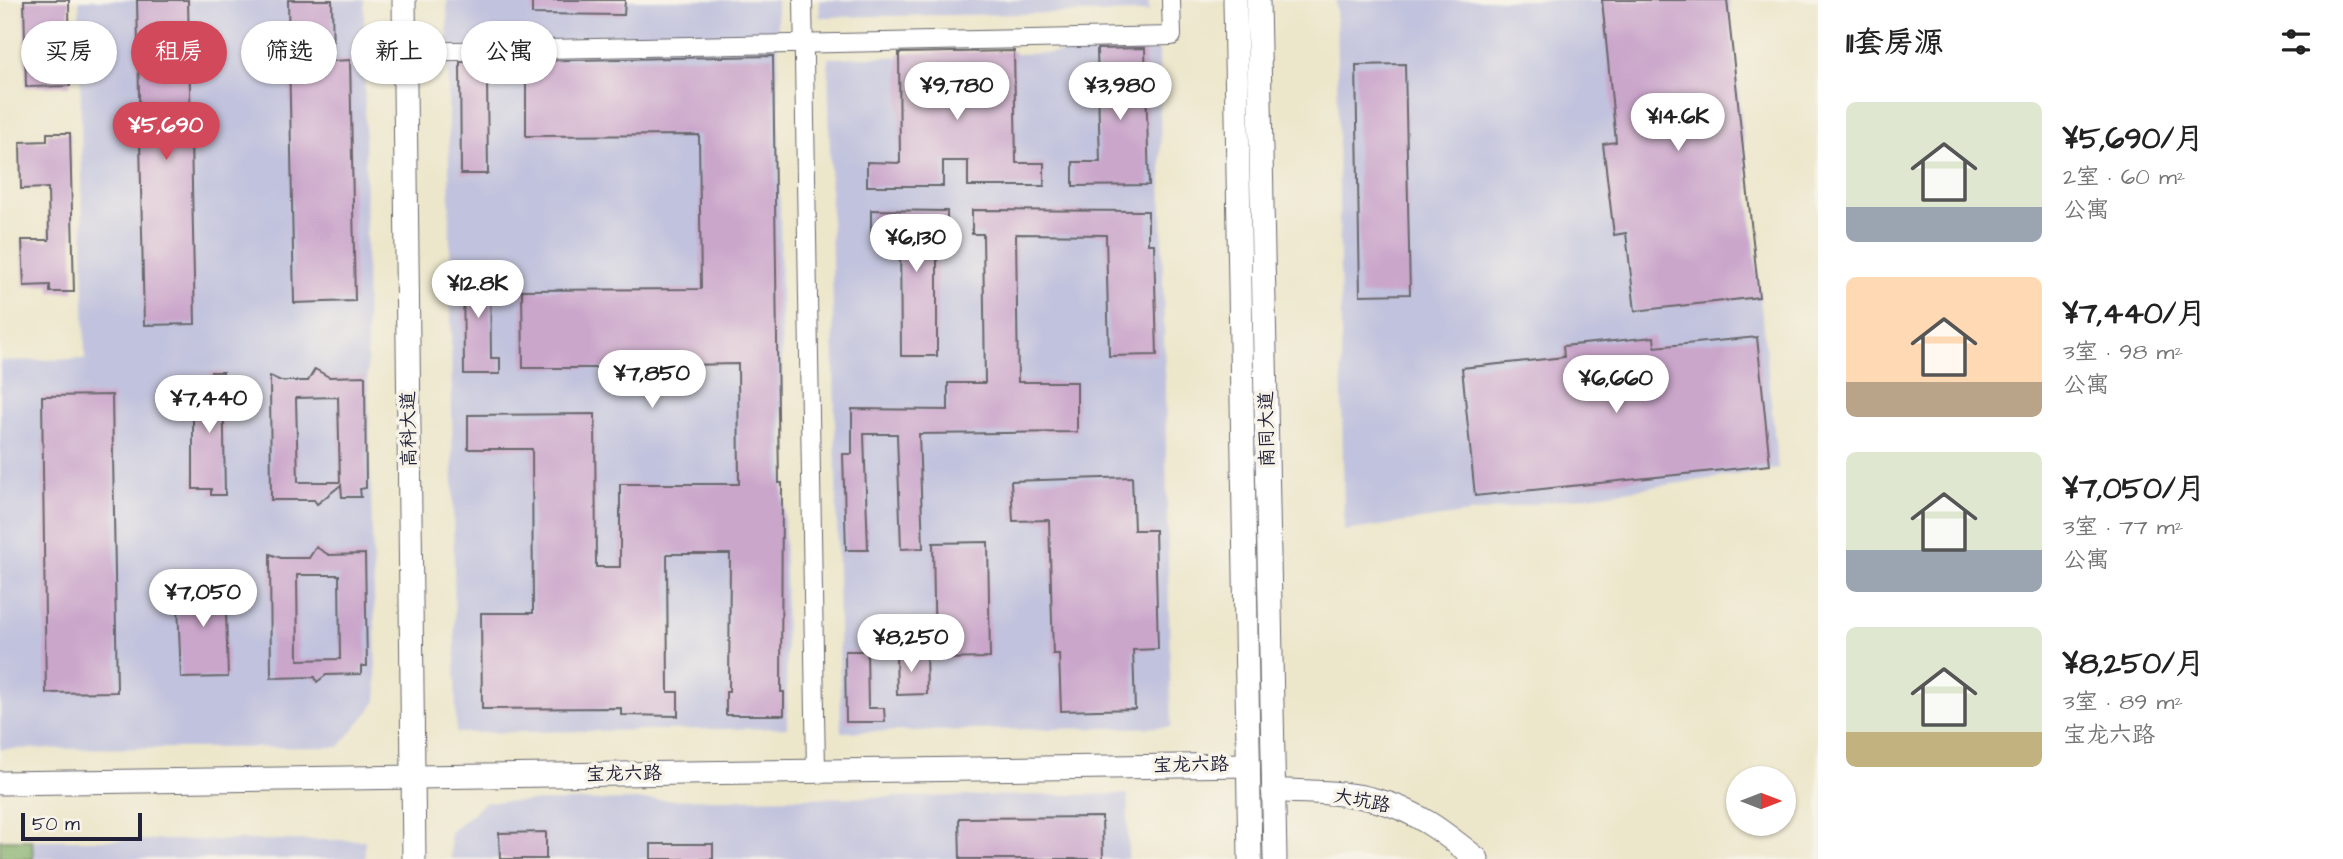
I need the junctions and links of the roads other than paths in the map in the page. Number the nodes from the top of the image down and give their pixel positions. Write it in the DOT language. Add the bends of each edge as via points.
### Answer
graph roads {
  1 [pos="404,0"];
  2 [pos="803,0"];
  3 [pos="1171,0"];
  4 [pos="1235,0"];
  5 [pos="1258,0"];
  6 [pos="404,21"];
  7 [pos="803,42"];
  8 [pos="447,51"];
  9 [pos="405,84"];
  10 [pos="1248,765"];
  11 [pos="817,771"];
  12 [pos="413,777"];
  13 [pos="0,783"];
  14 [pos="1273,790"];
  15 [pos="414,859"];
  16 [pos="1250,859"];
  17 [pos="1275,859"];
  18 [pos="1477,859"];
  1 -- 6 [label="street, 高科大道"];
  2 -- 7 [label="street"];
  3 -- 7 [label="street" via="1172,36"];
  4 -- 10 [label="street, 南同大道"];
  5 -- 14 [label="street, 南同大道"];
  7 -- 8 [label="street"];
  7 -- 11 [label="street"];
  9 -- 12 [label="street, 高科大道"];
  10 -- 11 [label="street, 宝龙六路"];
  10 -- 16 [label="street, 南同大道"];
  11 -- 12 [label="street, 宝龙六路"];
  12 -- 13 [label="street, 宝龙六路"];
  12 -- 15 [label="street, 高科大道"];
  14 -- 17 [label="street, 南同大道"];
  14 -- 18 [label="street, 大坑路" via="1375,800 1410,812"];
}
